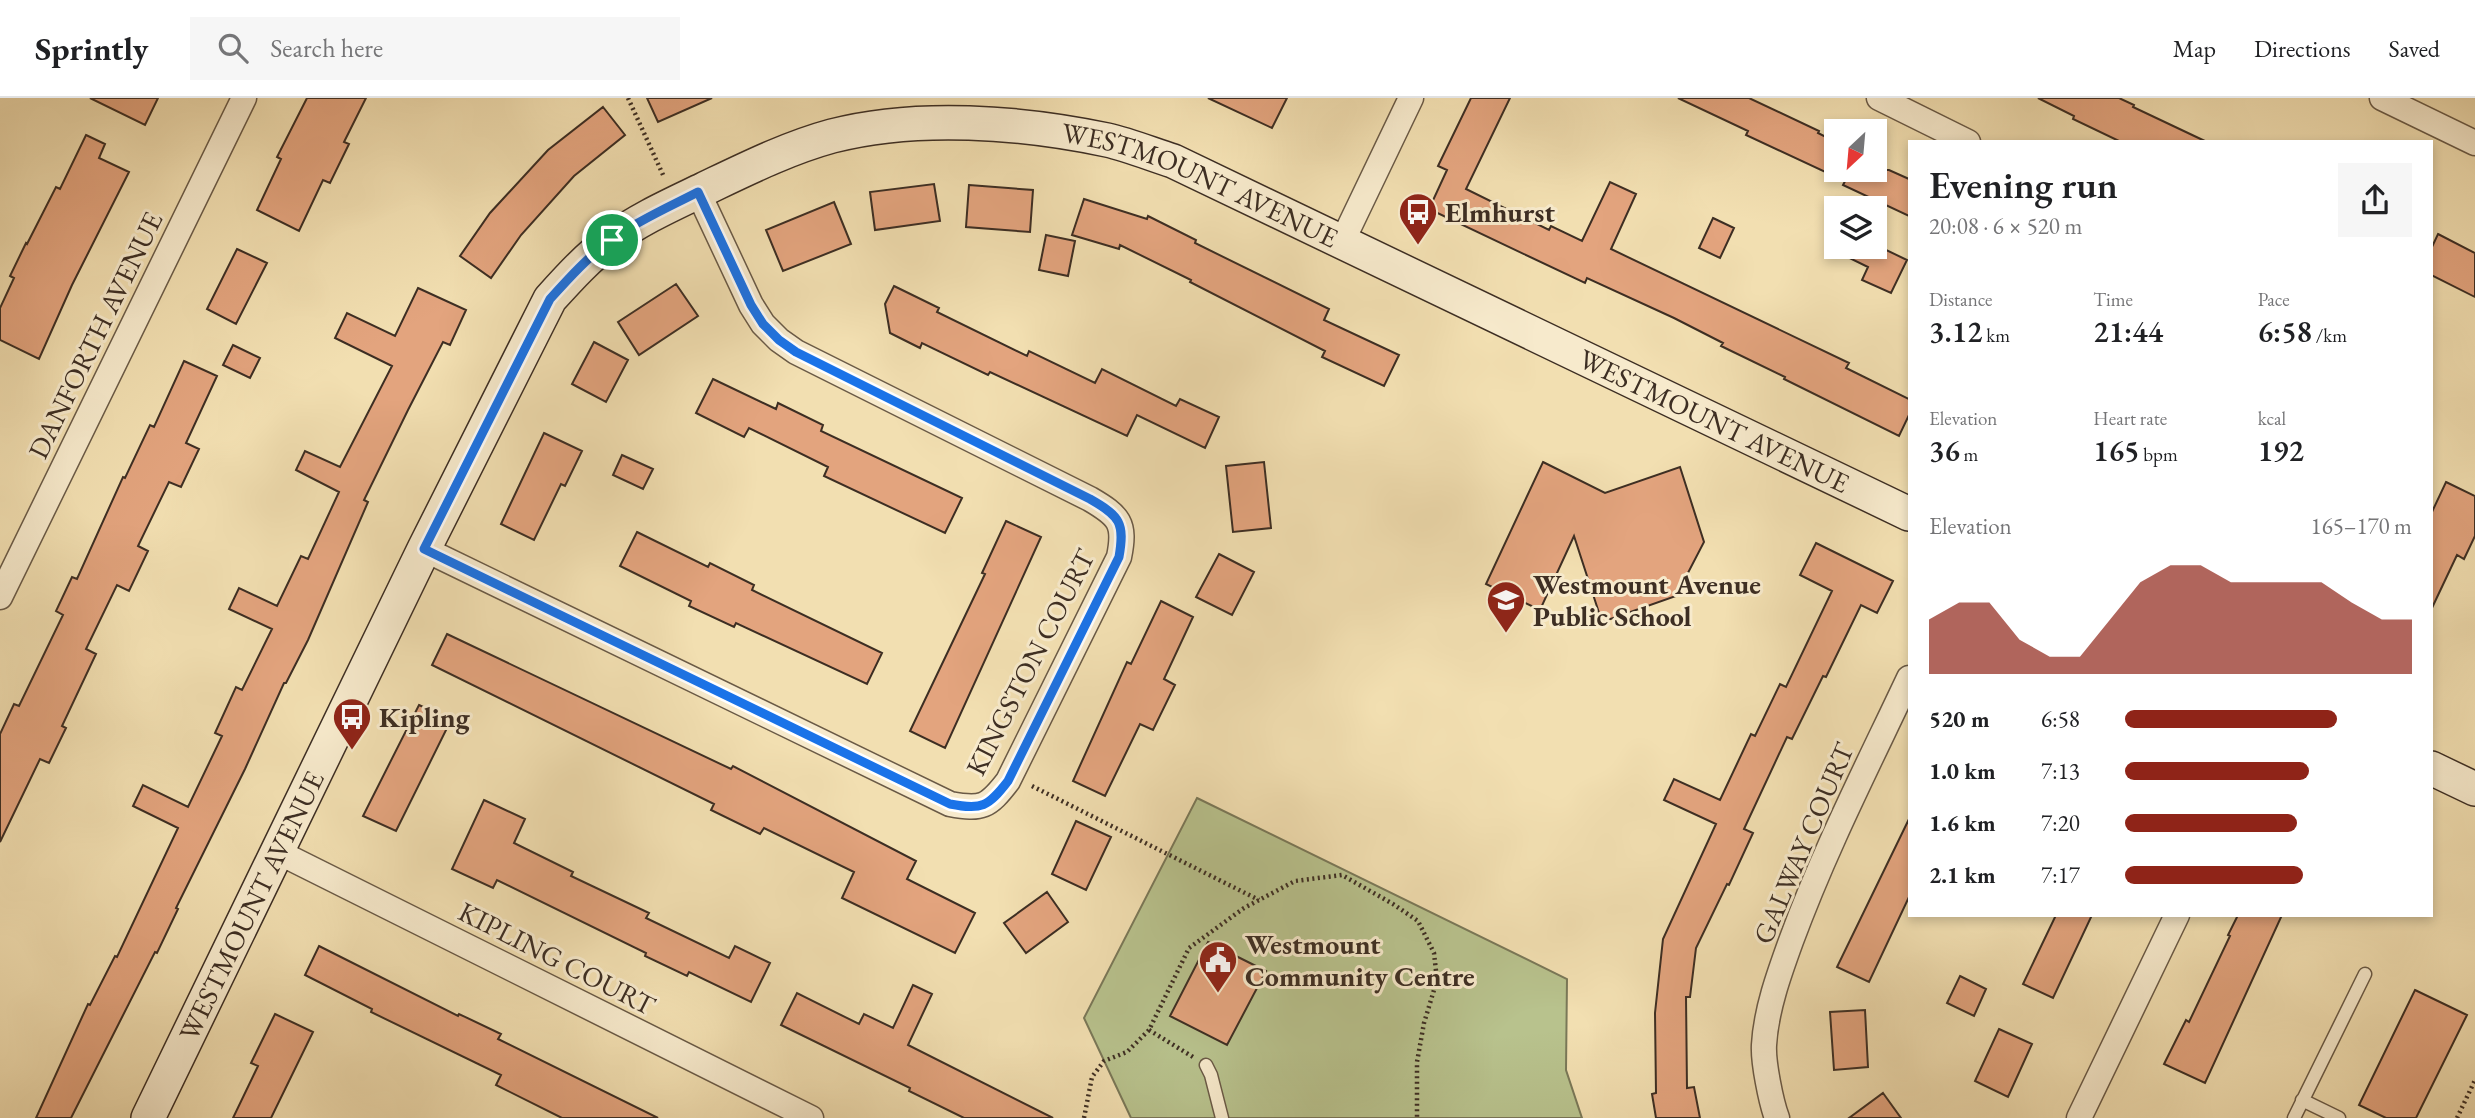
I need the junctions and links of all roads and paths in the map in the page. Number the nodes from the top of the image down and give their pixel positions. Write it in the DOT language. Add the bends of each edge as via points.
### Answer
graph roads {
  1 [pos="244,98"];
  2 [pos="628,98"];
  3 [pos="1411,98"];
  4 [pos="1879,98"];
  5 [pos="2382,98"];
  6 [pos="2409,104"];
  7 [pos="1964,140"];
  8 [pos="2475,143"];
  9 [pos="687,198"];
  10 [pos="1342,242"];
  11 [pos="1908,514"];
  12 [pos="424,549"];
  13 [pos="0,597"];
  14 [pos="1908,680"];
  15 [pos="2433,769"];
  16 [pos="1011,775"];
  17 [pos="2475,789"];
  18 [pos="276,851"];
  19 [pos="1259,900"];
  20 [pos="2175,917"];
  21 [pos="2365,974"];
  22 [pos="1149,1030"];
  23 [pos="1206,1065"];
  24 [pos="2475,1080"];
  25 [pos="2302,1100"];
  26 [pos="148,1118"];
  27 [pos="811,1118"];
  28 [pos="1084,1118"];
  29 [pos="1222,1118"];
  30 [pos="1417,1118"];
  31 [pos="1777,1118"];
  32 [pos="2079,1118"];
  33 [pos="2294,1118"];
  34 [pos="2339,1118"];
  35 [pos="2457,1118"];
  1 -- 13 [label="street, DANFORTH AVENUE"];
  2 -- 9 [label="path"];
  3 -- 10 [label="street"];
  4 -- 7 [label="street"];
  5 -- 6 [label="street"];
  6 -- 8 [label="street"];
  9 -- 10 [label="street, WESTMOUNT AVENUE" via="789,150 833,136 881,127 983,124 1108,140 1173,161"];
  9 -- 12 [label="street, WESTMOUNT AVENUE" via="612,240 550,299"];
  9 -- 16 [label="street, KINGSTON COURT" via="763,324 779,340 1090,499 1119,521 1123,536 1119,557"];
  10 -- 11 [label="street, WESTMOUNT AVENUE"];
  12 -- 16 [label="street, KINGSTON COURT" via="950,804 974,809 995,798"];
  12 -- 18 [label="street, WESTMOUNT AVENUE"];
  14 -- 31 [label="street, GALWAY COURT" via="1810,890 1777,984 1764,1046"];
  15 -- 17 [label="street"];
  16 -- 19 [label="path"];
  18 -- 26 [label="street, WESTMOUNT AVENUE"];
  18 -- 27 [label="street, KIPLING COURT"];
  19 -- 22 [label="path" via="1189,948"];
  19 -- 30 [label="path" via="1295,881 1342,875 1418,921 1434,953 1437,980 1417,1062"];
  20 -- 32 [label="street"];
  21 -- 25 [label="lane"];
  22 -- 23 [label="path"];
  22 -- 28 [label="path" via="1127,1052 1104,1061 1092,1077"];
  23 -- 29 [label="lane"];
  24 -- 35 [label="path"];
  25 -- 33 [label="lane"];
  25 -- 34 [label="lane"];
}
